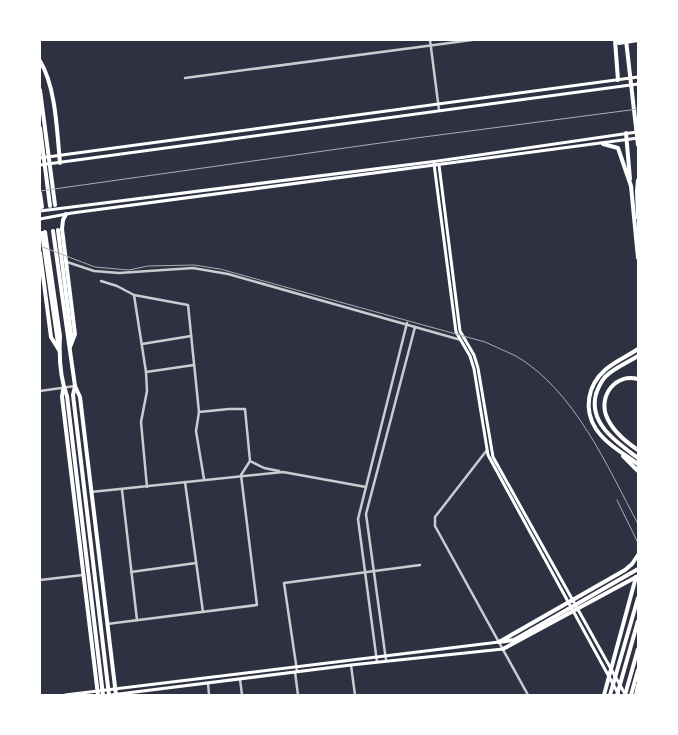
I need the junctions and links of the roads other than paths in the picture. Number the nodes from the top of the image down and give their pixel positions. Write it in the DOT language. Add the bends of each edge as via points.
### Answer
graph roads {
  1 [pos="430,40"];
  2 [pos="472,40"];
  3 [pos="615,40"];
  4 [pos="626,40"];
  5 [pos="638,40"];
  6 [pos="431,45"];
  7 [pos="40,60"];
  8 [pos="638,77"];
  9 [pos="186,78"];
  10 [pos="618,80"];
  11 [pos="638,84"];
  12 [pos="619,86"];
  13 [pos="40,90"];
  14 [pos="438,103"];
  15 [pos="439,111"];
  16 [pos="40,128"];
  17 [pos="638,132"];
  18 [pos="626,133"];
  19 [pos="638,137"];
  20 [pos="627,140"];
  21 [pos="603,144"];
  22 [pos="638,145"];
  23 [pos="59,156"];
  24 [pos="40,158"];
  25 [pos="60,163"];
  26 [pos="434,163"];
  27 [pos="439,163"];
  28 [pos="40,165"];
  29 [pos="638,180"];
  30 [pos="631,186"];
  31 [pos="40,193"];
  32 [pos="41,209"];
  33 [pos="66,214"];
  34 [pos="638,218"];
  35 [pos="40,219"];
  36 [pos="55,231"];
  37 [pos="43,232"];
  38 [pos="40,253"];
  39 [pos="638,258"];
  40 [pos="67,262"];
  41 [pos="101,282"];
  42 [pos="134,295"];
  43 [pos="407,323"];
  44 [pos="416,327"];
  45 [pos="191,336"];
  46 [pos="462,340"];
  47 [pos="142,344"];
  48 [pos="70,347"];
  49 [pos="638,348"];
  50 [pos="59,350"];
  51 [pos="638,356"];
  52 [pos="194,365"];
  53 [pos="146,372"];
  54 [pos="638,379"];
  55 [pos="75,386"];
  56 [pos="64,388"];
  57 [pos="40,391"];
  58 [pos="199,412"];
  59 [pos="616,449"];
  60 [pos="487,450"];
  61 [pos="638,450"];
  62 [pos="638,458"];
  63 [pos="250,460"];
  64 [pos="638,464"];
  65 [pos="638,471"];
  66 [pos="283,472"];
  67 [pos="242,475"];
  68 [pos="204,479"];
  69 [pos="185,482"];
  70 [pos="147,487"];
  71 [pos="366,487"];
  72 [pos="122,490"];
  73 [pos="92,492"];
  74 [pos="638,555"];
  75 [pos="87,560"];
  76 [pos="93,560"];
  77 [pos="196,563"];
  78 [pos="420,565"];
  79 [pos="638,569"];
  80 [pos="131,572"];
  81 [pos="366,572"];
  82 [pos="373,572"];
  83 [pos="83,575"];
  84 [pos="100,575"];
  85 [pos="637,576"];
  86 [pos="40,580"];
  87 [pos="91,588"];
  88 [pos="96,588"];
  89 [pos="638,598"];
  90 [pos="572,600"];
  91 [pos="568,602"];
  92 [pos="578,609"];
  93 [pos="202,612"];
  94 [pos="573,612"];
  95 [pos="137,620"];
  96 [pos="638,621"];
  97 [pos="107,624"];
  98 [pos="499,642"];
  99 [pos="503,649"];
  100 [pos="638,649"];
  101 [pos="386,658"];
  102 [pos="377,659"];
  103 [pos="351,664"];
  104 [pos="611,669"];
  105 [pos="296,670"];
  106 [pos="638,670"];
  107 [pos="608,677"];
  108 [pos="240,679"];
  109 [pos="208,683"];
  110 [pos="638,686"];
  111 [pos="115,688"];
  112 [pos="108,689"];
  113 [pos="102,690"];
  114 [pos="97,693"];
  115 [pos="65,695"];
  116 [pos="103,695"];
  117 [pos="110,695"];
  118 [pos="116,695"];
  119 [pos="209,695"];
  120 [pos="242,695"];
  121 [pos="298,695"];
  122 [pos="355,695"];
  123 [pos="528,695"];
  124 [pos="604,695"];
  125 [pos="610,695"];
  126 [pos="618,695"];
  127 [pos="625,695"];
  128 [pos="631,695"];
  129 [pos="636,695"];
  1 -- 6 [label="street"];
  2 -- 6 [label="street"];
  3 -- 5 [label="main road"];
  3 -- 10 [label="main road"];
  4 -- 22 [label="main road"];
  6 -- 9 [label="street"];
  6 -- 14 [label="street"];
  7 -- 23 [label="main road" via="51,87"];
  8 -- 10 [label="main road"];
  10 -- 12 [label="main road"];
  10 -- 14 [label="main road"];
  11 -- 12 [label="main road"];
  12 -- 15 [label="main road"];
  13 -- 16 [label="main road" via="52,205"];
  14 -- 15 [label="street"];
  14 -- 23 [label="main road"];
  15 -- 25 [label="main road"];
  17 -- 18 [label="main road"];
  18 -- 20 [label="main road"];
  18 -- 27 [label="main road"];
  19 -- 20 [label="main road"];
  20 -- 21 [label="main road"];
  20 -- 30 [label="main road"];
  21 -- 27 [label="main road"];
  21 -- 30 [label="main road" via="618,148"];
  23 -- 24 [label="main road"];
  23 -- 25 [label="main road"];
  25 -- 28 [label="main road"];
  26 -- 27 [label="main road"];
  26 -- 32 [label="main road"];
  26 -- 33 [label="main road"];
  26 -- 46 [label="main road" via="456,332"];
  27 -- 90 [label="main road" via="460,331 478,368 491,452"];
  29 -- 34 [label="main road"];
  30 -- 39 [label="main road"];
  31 -- 32 [label="main road"];
  33 -- 35 [label="main road"];
  33 -- 40 [label="main road" via="62,230"];
  36 -- 48 [label="main road" via="71,334"];
  37 -- 50 [label="main road"];
  38 -- 50 [label="main road" via="51,337"];
  40 -- 43 [label="street" via="94,271 119,274 193,268 228,274"];
  40 -- 48 [label="main road" via="75,334"];
  41 -- 42 [label="street"];
  42 -- 45 [label="street" via="188,305"];
  42 -- 47 [label="street"];
  43 -- 44 [label="street"];
  43 -- 71 [label="street"];
  44 -- 46 [label="street"];
  44 -- 82 [label="street" via="366,514"];
  45 -- 47 [label="street"];
  45 -- 52 [label="street"];
  46 -- 60 [label="main road" via="474,369"];
  47 -- 53 [label="street"];
  48 -- 55 [label="main road"];
  49 -- 59 [label="main road" via="606,369 589,393 589,410 596,429"];
  50 -- 56 [label="main road"];
  51 -- 62 [label="main road" via="605,377 594,404 604,429"];
  52 -- 53 [label="street"];
  52 -- 58 [label="street"];
  53 -- 70 [label="street" via="147,391 141,422"];
  54 -- 61 [label="main road" via="624,379 614,384 608,390 604,403 606,415 614,428"];
  55 -- 56 [label="street"];
  55 -- 73 [label="main road" via="80,397"];
  55 -- 76 [label="main road" via="73,395"];
  56 -- 57 [label="street"];
  56 -- 75 [label="main road"];
  56 -- 83 [label="main road" via="62,397"];
  58 -- 63 [label="street" via="245,410"];
  58 -- 68 [label="street" via="196,431"];
  59 -- 64 [label="main road"];
  59 -- 65 [label="main road"];
  60 -- 91 [label="main road"];
  60 -- 98 [label="street" via="436,517 435,526"];
  63 -- 66 [label="street" via="264,468"];
  63 -- 67 [label="street"];
  66 -- 67 [label="street"];
  66 -- 71 [label="street"];
  67 -- 68 [label="street"];
  67 -- 93 [label="street" via="257,605"];
  68 -- 69 [label="street"];
  69 -- 70 [label="street"];
  69 -- 77 [label="street"];
  70 -- 72 [label="street"];
  71 -- 81 [label="street" via="358,519"];
  72 -- 73 [label="street"];
  72 -- 80 [label="street"];
  73 -- 84 [label="main road"];
  74 -- 90 [label="main road" via="625,570"];
  75 -- 83 [label="main road"];
  75 -- 87 [label="main road"];
  76 -- 84 [label="main road"];
  76 -- 88 [label="main road"];
  77 -- 80 [label="street"];
  77 -- 93 [label="street"];
  78 -- 82 [label="street"];
  79 -- 98 [label="main road" via="520,637"];
  80 -- 95 [label="street"];
  81 -- 82 [label="street"];
  81 -- 102 [label="street"];
  81 -- 105 [label="street" via="284,583"];
  82 -- 101 [label="street"];
  83 -- 86 [label="street"];
  83 -- 87 [label="main road"];
  83 -- 114 [label="main road"];
  84 -- 88 [label="main road"];
  84 -- 97 [label="main road"];
  85 -- 92 [label="main road"];
  85 -- 104 [label="main road"];
  87 -- 113 [label="main road"];
  88 -- 112 [label="main road"];
  89 -- 125 [label="main road"];
  90 -- 91 [label="main road"];
  90 -- 92 [label="main road"];
  91 -- 94 [label="main road"];
  91 -- 98 [label="main road"];
  92 -- 94 [label="main road"];
  92 -- 104 [label="main road"];
  93 -- 95 [label="street"];
  94 -- 99 [label="main road"];
  94 -- 107 [label="main road"];
  95 -- 97 [label="street"];
  96 -- 126 [label="main road"];
  97 -- 111 [label="main road"];
  98 -- 99 [label="street"];
  98 -- 101 [label="main road"];
  99 -- 101 [label="main road"];
  99 -- 123 [label="street"];
  100 -- 127 [label="main road"];
  101 -- 102 [label="main road"];
  102 -- 103 [label="main road"];
  102 -- 105 [label="main road"];
  103 -- 105 [label="main road"];
  103 -- 122 [label="street"];
  104 -- 107 [label="main road"];
  104 -- 127 [label="main road"];
  105 -- 108 [label="main road"];
  105 -- 111 [label="main road"];
  105 -- 121 [label="street"];
  106 -- 128 [label="main road"];
  107 -- 124 [label="main road"];
  107 -- 126 [label="main road"];
  108 -- 109 [label="main road"];
  108 -- 120 [label="street"];
  109 -- 118 [label="main road"];
  109 -- 119 [label="street"];
  110 -- 129 [label="main road"];
  111 -- 112 [label="main road"];
  111 -- 118 [label="main road"];
  112 -- 113 [label="main road"];
  112 -- 117 [label="main road"];
  113 -- 114 [label="main road"];
  113 -- 116 [label="main road"];
  114 -- 115 [label="main road"];
  117 -- 118 [label="main road"];
}
